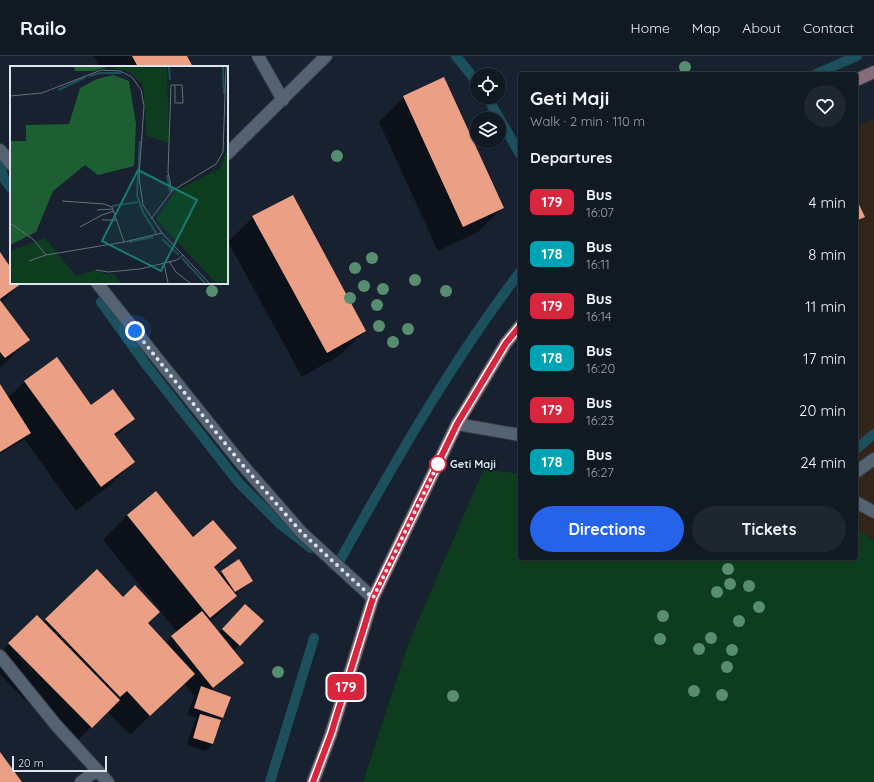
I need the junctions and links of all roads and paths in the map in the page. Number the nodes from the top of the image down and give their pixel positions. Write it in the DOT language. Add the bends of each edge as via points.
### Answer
graph roads {
  1 [pos="258,56"];
  2 [pos="326,56"];
  3 [pos="874,72"];
  4 [pos="858,79"];
  5 [pos="283,100"];
  6 [pos="228,153"];
  7 [pos="98,284"];
  8 [pos="518,328"];
  9 [pos="457,424"];
  10 [pos="518,435"];
  11 [pos="874,459"];
  12 [pos="858,471"];
  13 [pos="858,503"];
  14 [pos="874,512"];
  15 [pos="373,598"];
  16 [pos="0,656"];
  17 [pos="97,770"];
  18 [pos="81,782"];
  19 [pos="108,782"];
  20 [pos="313,782"];
  1 -- 5 [label="street"];
  2 -- 5 [label="street"];
  3 -- 4 [label="street"];
  5 -- 6 [label="street"];
  7 -- 15 [label="street" via="240,462 302,533"];
  8 -- 9 [label="street" via="506,343"];
  9 -- 10 [label="street"];
  9 -- 15 [label="street"];
  11 -- 12 [label="street"];
  13 -- 14 [label="street"];
  15 -- 20 [label="street" via="331,734"];
  16 -- 17 [label="street" via="56,725"];
  17 -- 18 [label="street"];
  17 -- 19 [label="street"];
}
